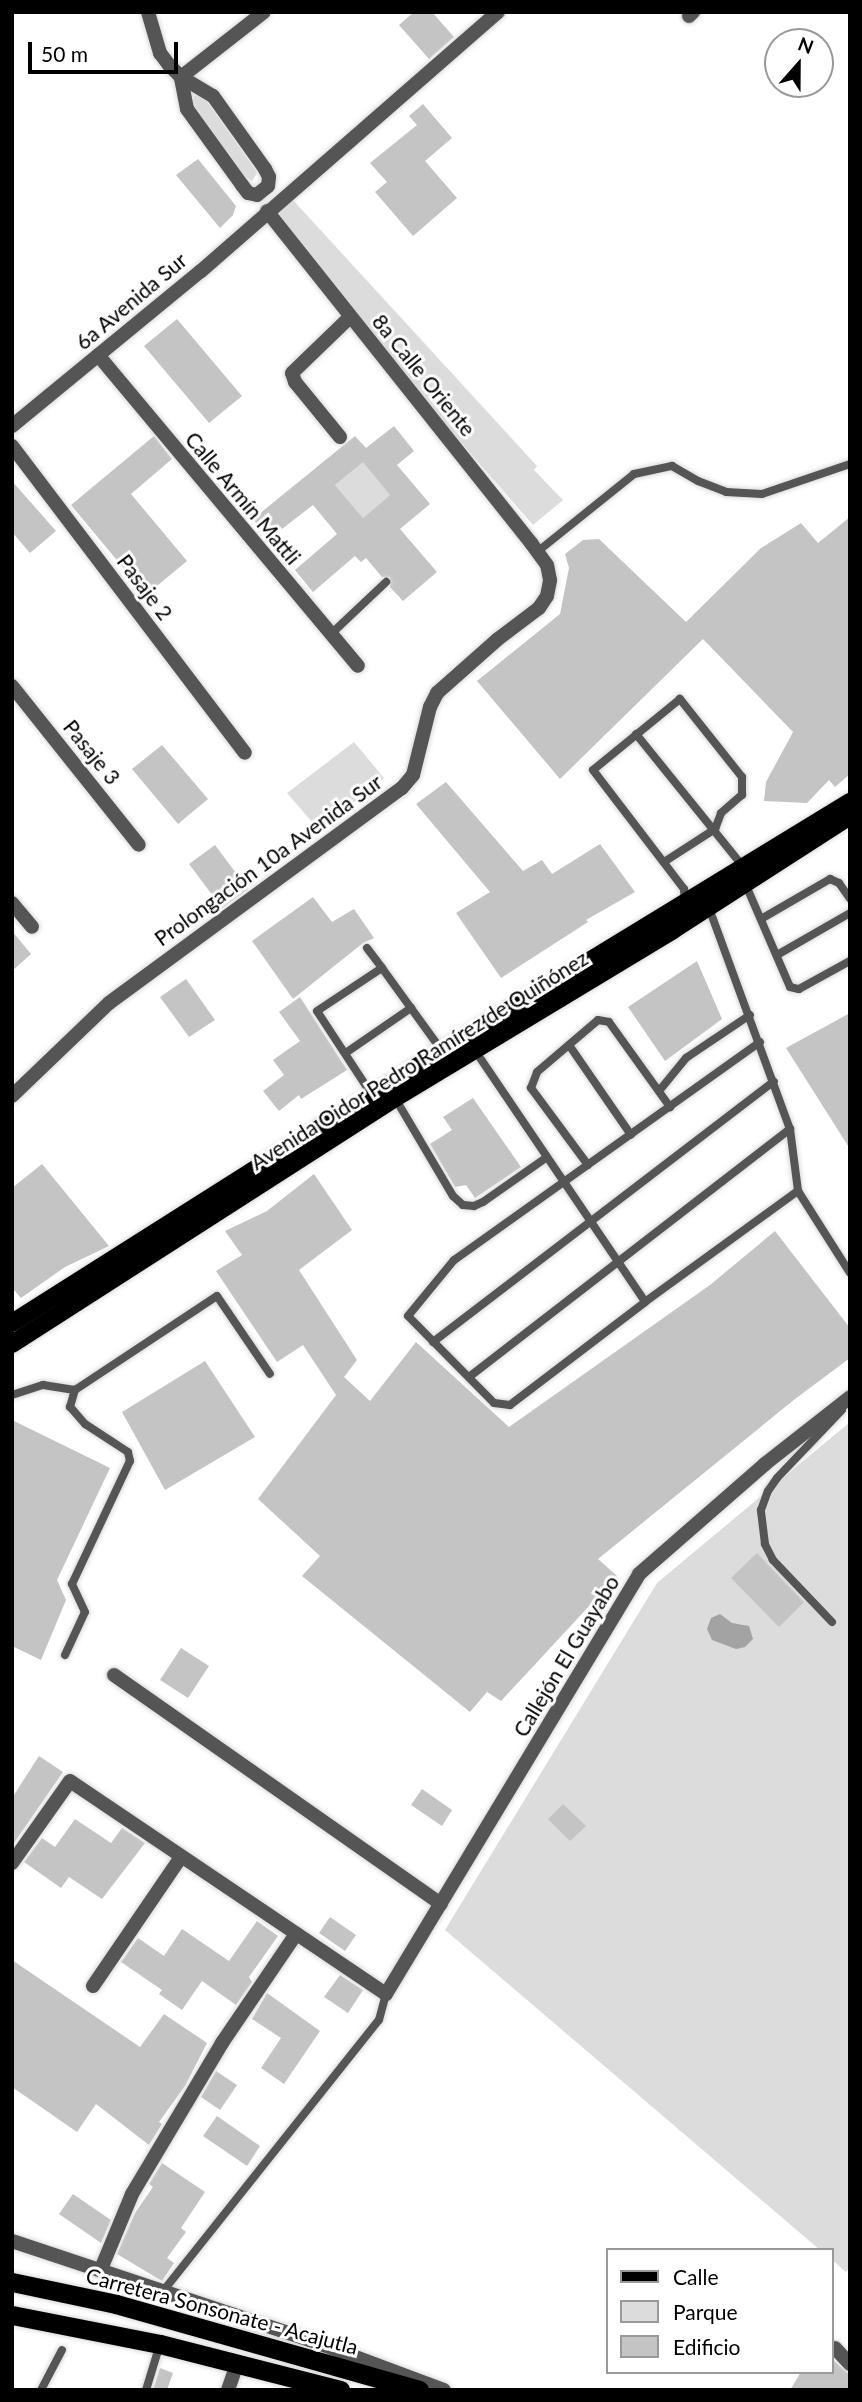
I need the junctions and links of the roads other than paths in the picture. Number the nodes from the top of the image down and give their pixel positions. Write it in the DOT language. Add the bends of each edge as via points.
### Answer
graph roads {
  1 [pos="148,12"];
  2 [pos="264,12"];
  3 [pos="498,12"];
  4 [pos="181,77"];
  5 [pos="262,192"];
  6 [pos="270,209"];
  7 [pos="350,317"];
  8 [pos="98,355"];
  9 [pos="12,426"];
  10 [pos="340,437"];
  11 [pos="12,446"];
  12 [pos="850,464"];
  13 [pos="537,552"];
  14 [pos="547,565"];
  15 [pos="386,582"];
  16 [pos="331,634"];
  17 [pos="358,666"];
  18 [pos="12,686"];
  19 [pos="636,734"];
  20 [pos="244,753"];
  21 [pos="850,802"];
  22 [pos="850,816"];
  23 [pos="715,829"];
  24 [pos="139,845"];
  25 [pos="664,862"];
  26 [pos="747,876"];
  27 [pos="850,899"];
  28 [pos="685,902"];
  29 [pos="12,903"];
  30 [pos="709,908"];
  31 [pos="850,913"];
  32 [pos="761,919"];
  33 [pos="32,927"];
  34 [pos="367,948"];
  35 [pos="777,955"];
  36 [pos="850,961"];
  37 [pos="382,968"];
  38 [pos="411,1008"];
  39 [pos="750,1015"];
  40 [pos="760,1042"];
  41 [pos="470,1043"];
  42 [pos="569,1045"];
  43 [pos="442,1051"];
  44 [pos="347,1052"];
  45 [pos="774,1081"];
  46 [pos="659,1091"];
  47 [pos="372,1095"];
  48 [pos="12,1096"];
  49 [pos="395,1098"];
  50 [pos="670,1107"];
  51 [pos="790,1129"];
  52 [pos="631,1135"];
  53 [pos="547,1157"];
  54 [pos="588,1165"];
  55 [pos="563,1181"];
  56 [pos="798,1191"];
  57 [pos="591,1222"];
  58 [pos="617,1261"];
  59 [pos="850,1273"];
  60 [pos="645,1301"];
  61 [pos="12,1322"];
  62 [pos="433,1342"];
  63 [pos="12,1344"];
  64 [pos="270,1374"];
  65 [pos="469,1377"];
  66 [pos="75,1390"];
  67 [pos="12,1395"];
  68 [pos="850,1398"];
  69 [pos="832,1622"];
  70 [pos="65,1655"];
  71 [pos="114,1675"];
  72 [pos="181,1857"];
  73 [pos="12,1863"];
  74 [pos="441,1904"];
  75 [pos="296,1934"];
  76 [pos="93,1986"];
  77 [pos="386,1994"];
  78 [pos="12,2234"];
  79 [pos="12,2241"];
  80 [pos="57,2254"];
  81 [pos="101,2269"];
  82 [pos="12,2282"];
  83 [pos="164,2290"];
  84 [pos="12,2315"];
  85 [pos="160,2344"];
  86 [pos="835,2347"];
  87 [pos="62,2350"];
  88 [pos="237,2364"];
  89 [pos="850,2364"];
  90 [pos="41,2390"];
  91 [pos="146,2390"];
  92 [pos="229,2390"];
  93 [pos="340,2390"];
  94 [pos="419,2390"];
  95 [pos="444,2390"];
  1 -- 4 [label="street" via="160,53"];
  2 -- 4 [label="street"];
  3 -- 6 [label="street, 6a Avenida Sur"];
  4 -- 5 [label="street" via="187,109 248,192"];
  4 -- 5 [label="street" via="213,96 265,169 269,177"];
  5 -- 6 [label="street"];
  6 -- 7 [label="street, 8a Calle Oriente"];
  6 -- 8 [label="street, 6a Avenida Sur"];
  7 -- 10 [label="street" via="292,373"];
  7 -- 13 [label="street, 8a Calle Oriente"];
  8 -- 9 [label="street, 6a Avenida Sur"];
  8 -- 16 [label="street, Calle Armín Mattli"];
  11 -- 20 [label="street, Pasaje 2"];
  12 -- 13 [label="lane" via="762,494 726,492 672,466 634,474"];
  13 -- 14 [label="street, 8a Calle Oriente"];
  14 -- 48 [label="street, Prolongación 10a Avenida Sur" via="550,580 539,608 437,693 413,775 402,788 108,1003"];
  15 -- 16 [label="lane"];
  16 -- 17 [label="street, Calle Armín Mattli"];
  18 -- 24 [label="street, Pasaje 3"];
  19 -- 23 [label="lane"];
  19 -- 23 [label="lane" via="680,699 742,777 742,795 721,813"];
  19 -- 25 [label="lane" via="593,770"];
  21 -- 26 [label="main road, Avenida Oidor Pedro Ramírez de Quiñónez"];
  22 -- 26 [label="main road, Avenida Oidor Pedro Ramírez de Quiñónez"];
  23 -- 25 [label="lane"];
  23 -- 26 [label="lane"];
  25 -- 28 [label="lane" via="684,889"];
  26 -- 28 [label="main road, Avenida Oidor Pedro Ramírez de Quiñónez"];
  26 -- 30 [label="main road, Avenida Oidor Pedro Ramírez de Quiñónez"];
  26 -- 32 [label="lane"];
  27 -- 32 [label="lane" via="839,883 830,879"];
  28 -- 41 [label="main road, Avenida Oidor Pedro Ramírez de Quiñónez"];
  29 -- 33 [label="street"];
  30 -- 39 [label="lane"];
  30 -- 41 [label="main road, Avenida Oidor Pedro Ramírez de Quiñónez"];
  31 -- 35 [label="lane"];
  32 -- 35 [label="lane"];
  34 -- 37 [label="lane"];
  35 -- 36 [label="lane" via="795,989"];
  37 -- 38 [label="lane"];
  37 -- 44 [label="lane" via="317,1011"];
  38 -- 43 [label="lane"];
  38 -- 44 [label="lane"];
  39 -- 40 [label="lane"];
  39 -- 46 [label="lane" via="686,1058"];
  40 -- 45 [label="lane"];
  40 -- 50 [label="lane"];
  41 -- 43 [label="main road, Avenida Oidor Pedro Ramírez de Quiñónez"];
  41 -- 49 [label="main road, Avenida Oidor Pedro Ramírez de Quiñónez"];
  41 -- 53 [label="lane"];
  42 -- 46 [label="lane" via="603,1019"];
  42 -- 52 [label="lane"];
  42 -- 54 [label="lane" via="537,1072 531,1088"];
  43 -- 47 [label="main road, Avenida Oidor Pedro Ramírez de Quiñónez"];
  44 -- 47 [label="lane"];
  45 -- 51 [label="lane"];
  45 -- 57 [label="lane"];
  46 -- 50 [label="lane"];
  47 -- 61 [label="main road, Avenida Oidor Pedro Ramírez de Quiñónez"];
  49 -- 53 [label="lane" via="453,1196 463,1205 483,1202"];
  49 -- 63 [label="main road, Avenida Oidor Pedro Ramírez de Quiñónez"];
  50 -- 52 [label="lane"];
  51 -- 56 [label="lane"];
  51 -- 58 [label="lane"];
  52 -- 54 [label="lane"];
  53 -- 55 [label="lane"];
  54 -- 55 [label="lane"];
  55 -- 57 [label="lane"];
  55 -- 62 [label="lane" via="454,1260 408,1316"];
  56 -- 59 [label="lane"];
  56 -- 60 [label="lane"];
  57 -- 58 [label="lane"];
  57 -- 62 [label="lane"];
  58 -- 60 [label="lane"];
  58 -- 65 [label="lane"];
  60 -- 65 [label="lane" via="510,1405 494,1403"];
  62 -- 65 [label="lane"];
  64 -- 66 [label="lane" via="217,1296"];
  66 -- 67 [label="lane" via="43,1385"];
  66 -- 70 [label="lane" via="70,1407 85,1424 128,1452 130,1461 72,1584 85,1612"];
  68 -- 69 [label="lane" via="777,1478 761,1510 761,1528 772,1560"];
  68 -- 74 [label="street, Callejón El Guayabo" via="765,1464 639,1574"];
  71 -- 74 [label="street"];
  72 -- 73 [label="street" via="69,1781"];
  72 -- 75 [label="street"];
  72 -- 76 [label="street"];
  74 -- 77 [label="street, Callejón El Guayabo"];
  75 -- 77 [label="street"];
  75 -- 81 [label="street" via="222,2043 132,2194"];
  77 -- 83 [label="lane" via="379,2020"];
  78 -- 80 [label="street"];
  79 -- 80 [label="street"];
  80 -- 81 [label="street"];
  81 -- 83 [label="street"];
  82 -- 94 [label="highway, Carretera Sonsonate - Acajutla" via="116,2304"];
  83 -- 95 [label="street"];
  84 -- 85 [label="highway, Carretera Sonsonate - Acajutla"];
  85 -- 88 [label="highway, Carretera Sonsonate - Acajutla"];
  85 -- 91 [label="lane"];
  86 -- 89 [label="street"];
  87 -- 90 [label="lane"];
  88 -- 92 [label="street"];
  88 -- 93 [label="highway, Carretera Sonsonate - Acajutla"];
}
